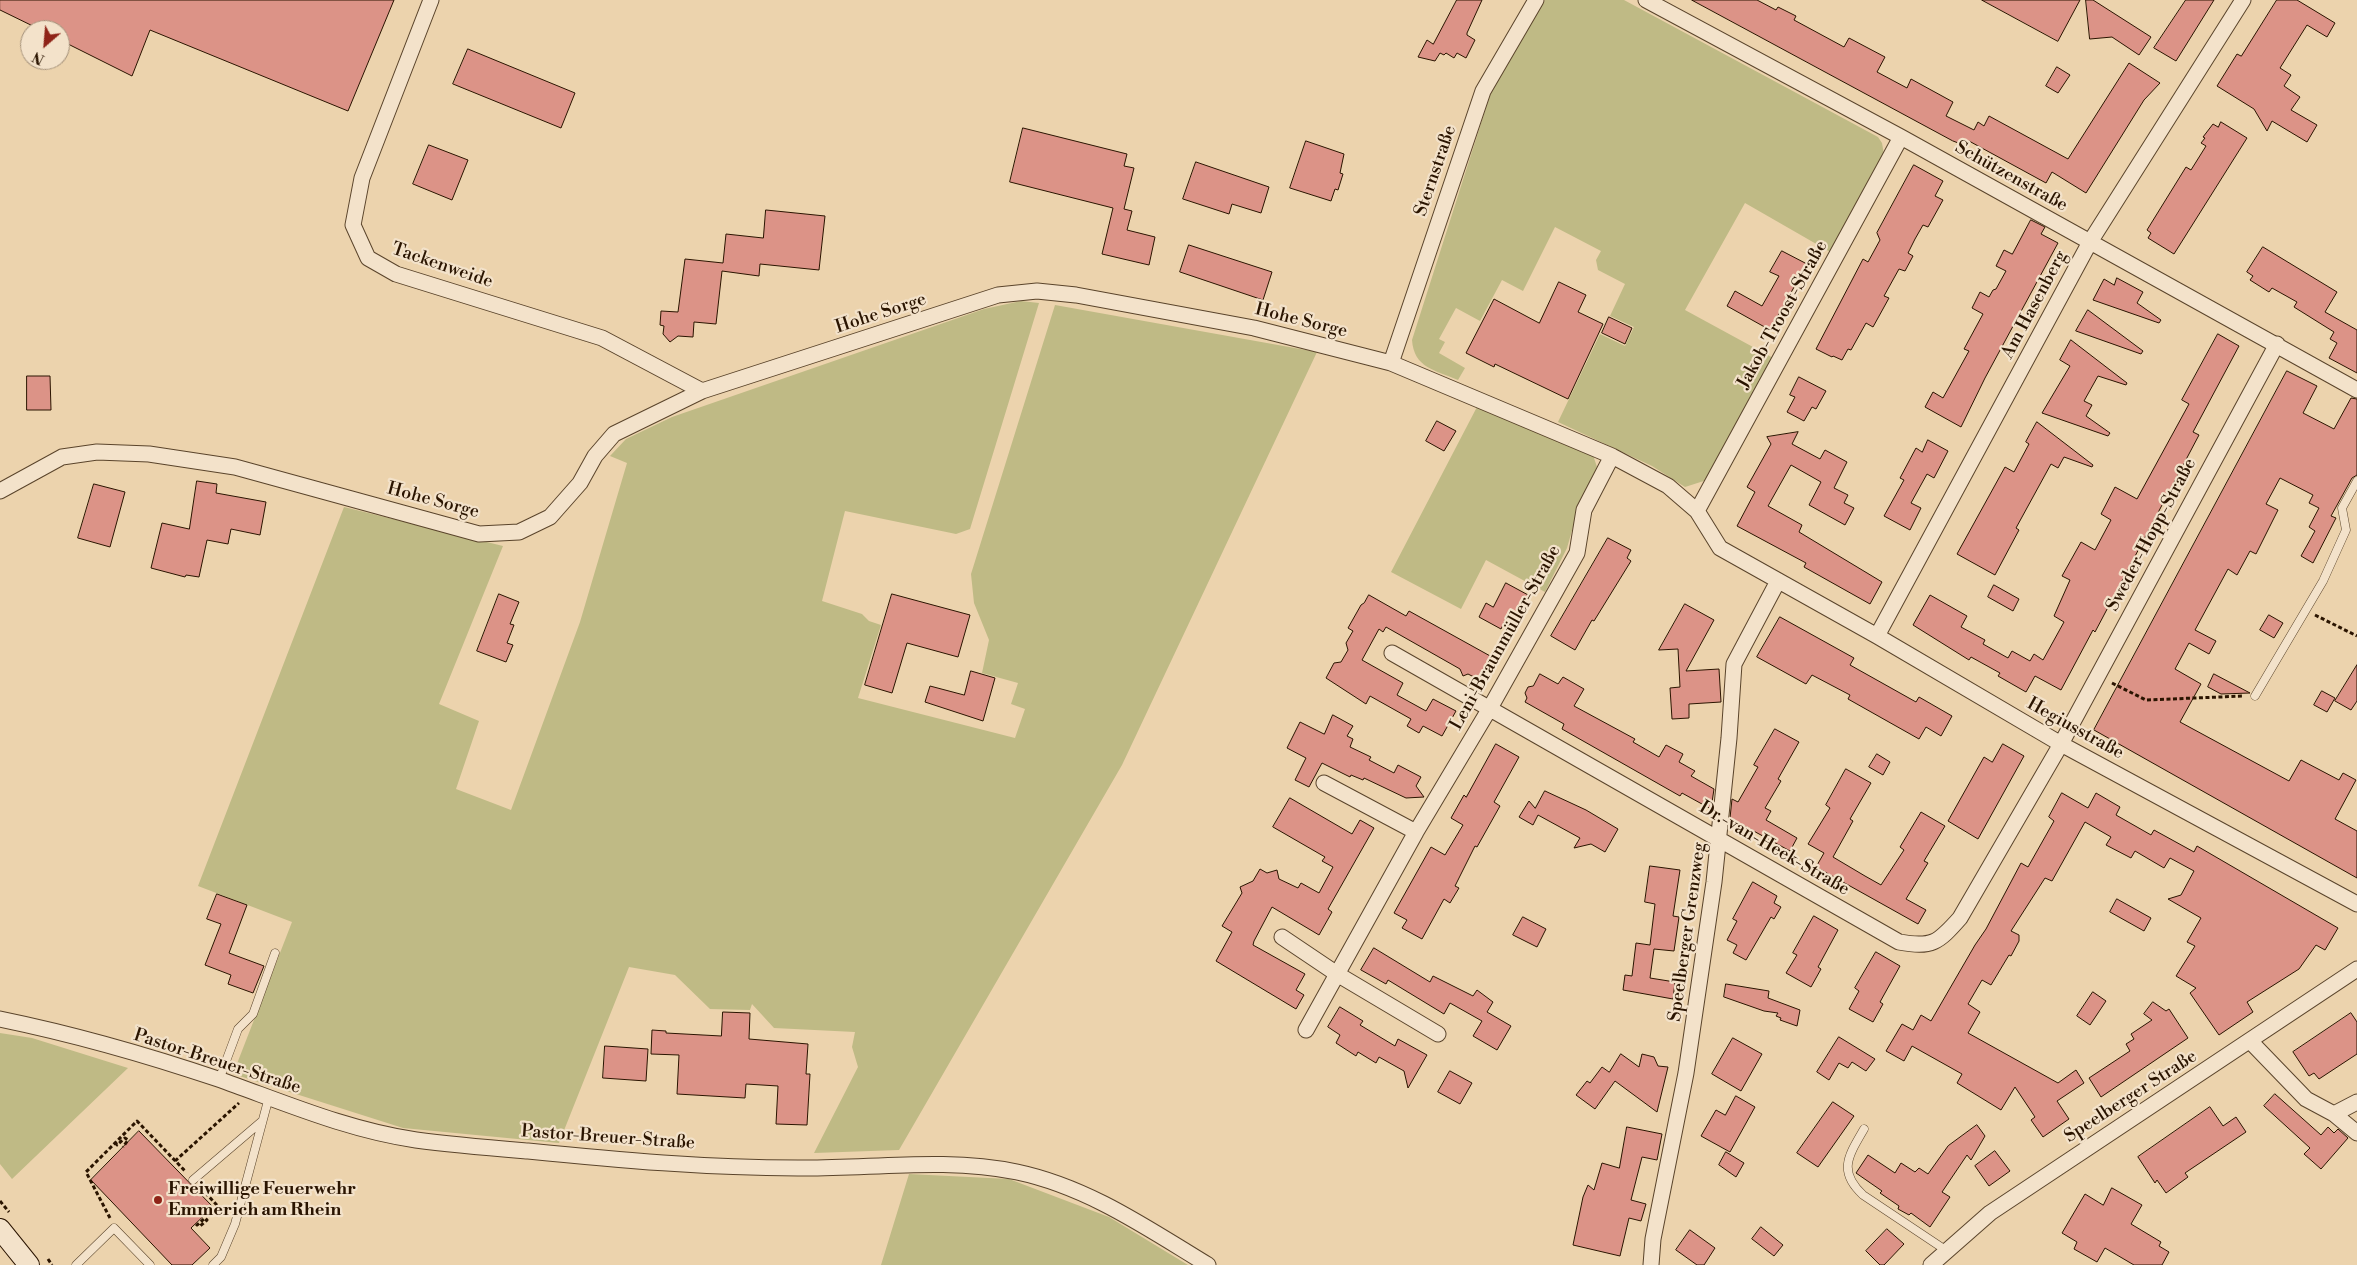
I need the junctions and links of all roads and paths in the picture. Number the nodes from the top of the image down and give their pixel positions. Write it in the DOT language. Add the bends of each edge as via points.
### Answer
graph roads {
  1 [pos="431,0"];
  2 [pos="1536,0"];
  3 [pos="1646,0"];
  4 [pos="2242,0"];
  5 [pos="1901,137"];
  6 [pos="2090,242"];
  7 [pos="2277,344"];
  8 [pos="1391,363"];
  9 [pos="2357,390"];
  10 [pos="702,392"];
  11 [pos="1612,456"];
  12 [pos="2357,481"];
  13 [pos="0,491"];
  14 [pos="1697,511"];
  15 [pos="1778,581"];
  16 [pos="2306,610"];
  17 [pos="1877,636"];
  18 [pos="2357,636"];
  19 [pos="1392,653"];
  20 [pos="2098,676"];
  21 [pos="2254,696"];
  22 [pos="1490,708"];
  23 [pos="2061,744"];
  24 [pos="1324,783"];
  25 [pos="1416,832"];
  26 [pos="1720,839"];
  27 [pos="2357,904"];
  28 [pos="1282,937"];
  29 [pos="276,953"];
  30 [pos="2357,969"];
  31 [pos="1337,974"];
  32 [pos="0,1019"];
  33 [pos="1306,1030"];
  34 [pos="1438,1034"];
  35 [pos="2250,1041"];
  36 [pos="219,1080"];
  37 [pos="248,1090"];
  38 [pos="269,1097"];
  39 [pos="2357,1102"];
  40 [pos="2334,1114"];
  41 [pos="261,1122"];
  42 [pos="1864,1129"];
  43 [pos="2357,1133"];
  44 [pos="115,1142"];
  45 [pos="122,1147"];
  46 [pos="175,1161"];
  47 [pos="193,1180"];
  48 [pos="196,1224"];
  49 [pos="235,1224"];
  50 [pos="199,1227"];
  51 [pos="114,1228"];
  52 [pos="0,1230"];
  53 [pos="1947,1251"];
  54 [pos="29,1265"];
  55 [pos="76,1265"];
  56 [pos="150,1265"];
  57 [pos="213,1265"];
  58 [pos="1208,1265"];
  59 [pos="1651,1265"];
  60 [pos="1932,1265"];
  1 -- 10 [label="street, Tackenweide" via="362,178 353,225 368,258 396,274 602,338"];
  2 -- 8 [label="street, Sternstraße" via="1483,91"];
  3 -- 5 [label="street, Schützenstraße"];
  4 -- 6 [label="street, Am Hasenberg"];
  5 -- 6 [label="street, Schützenstraße"];
  5 -- 14 [label="street, Jakob-Troost-Straße"];
  6 -- 7 [label="street, Schützenstraße"];
  6 -- 17 [label="street, Am Hasenberg"];
  7 -- 9 [label="street, Schützenstraße"];
  7 -- 20 [label="street, Sweder-Hopp-Straße"];
  8 -- 10 [label="street, Hohe Sorge" via="1254,328 1076,295 1037,292 998,296"];
  8 -- 11 [label="street, Hohe Sorge"];
  10 -- 13 [label="street, Hohe Sorge" via="614,434 595,456 580,483 550,517 519,532 479,534 235,467 149,454 97,452 62,458"];
  11 -- 14 [label="street, Hohe Sorge" via="1668,486"];
  11 -- 22 [label="street, Leni-Braunmüller-Straße" via="1584,510 1577,553"];
  12 -- 16 [label="lane" via="2342,508 2346,530"];
  14 -- 15 [label="street, Hohe Sorge" via="1720,548"];
  15 -- 17 [label="street, Hegiusstraße"];
  15 -- 26 [label="street, Speelberger Grenzweg" via="1734,664"];
  16 -- 18 [label="path"];
  16 -- 21 [label="lane"];
  17 -- 23 [label="street, Hegiusstraße"];
  19 -- 22 [label="street, Dr.-van-Heek-Straße"];
  20 -- 21 [label="path" via="2146,700"];
  20 -- 23 [label="street, Sweder-Hopp-Straße"];
  22 -- 25 [label="street, Leni-Braunmüller-Straße"];
  22 -- 26 [label="street, Dr.-van-Heek-Straße"];
  23 -- 26 [label="street, Dr.-van-Heek-Straße" via="1960,918 1943,938 1922,946 1899,942"];
  23 -- 27 [label="street, Hegiusstraße"];
  24 -- 25 [label="street"];
  25 -- 31 [label="street, Leni-Braunmüller-Straße"];
  26 -- 59 [label="street, Speelberger Grenzweg" via="1686,1073 1653,1239"];
  28 -- 31 [label="street"];
  29 -- 36 [label="lane" via="253,1014 238,1029"];
  30 -- 35 [label="street, Speelberger Straße"];
  31 -- 33 [label="street, Leni-Braunmüller-Straße"];
  31 -- 34 [label="street"];
  32 -- 36 [label="street, Pastor-Breuer-Straße" via="52,1030"];
  35 -- 40 [label="street" via="2306,1099"];
  35 -- 53 [label="street, Speelberger Straße" via="1990,1213"];
  36 -- 37 [label="street, Pastor-Breuer-Straße"];
  37 -- 38 [label="street, Pastor-Breuer-Straße"];
  37 -- 46 [label="path" via="245,1098"];
  38 -- 41 [label="lane"];
  38 -- 58 [label="street, Pastor-Breuer-Straße" via="345,1125 414,1140 630,1162 798,1168 907,1164 1017,1172 1073,1188"];
  39 -- 40 [label="street"];
  40 -- 43 [label="street"];
  41 -- 47 [label="lane"];
  41 -- 49 [label="lane"];
  42 -- 53 [label="lane" via="1848,1163 1848,1177 1854,1186 1862,1195"];
  44 -- 45 [label="path" via="117,1145 125,1138 128,1140"];
  44 -- 46 [label="path" via="137,1121"];
  44 -- 51 [label="path" via="86,1172"];
  46 -- 47 [label="path"];
  47 -- 49 [label="path"];
  48 -- 50 [label="path" via="205,1218 207,1220"];
  49 -- 57 [label="lane" via="221,1257"];
  51 -- 55 [label="lane"];
  51 -- 56 [label="lane"];
  52 -- 54 [label="main road"];
  53 -- 60 [label="street, Speelberger Straße"];
}
